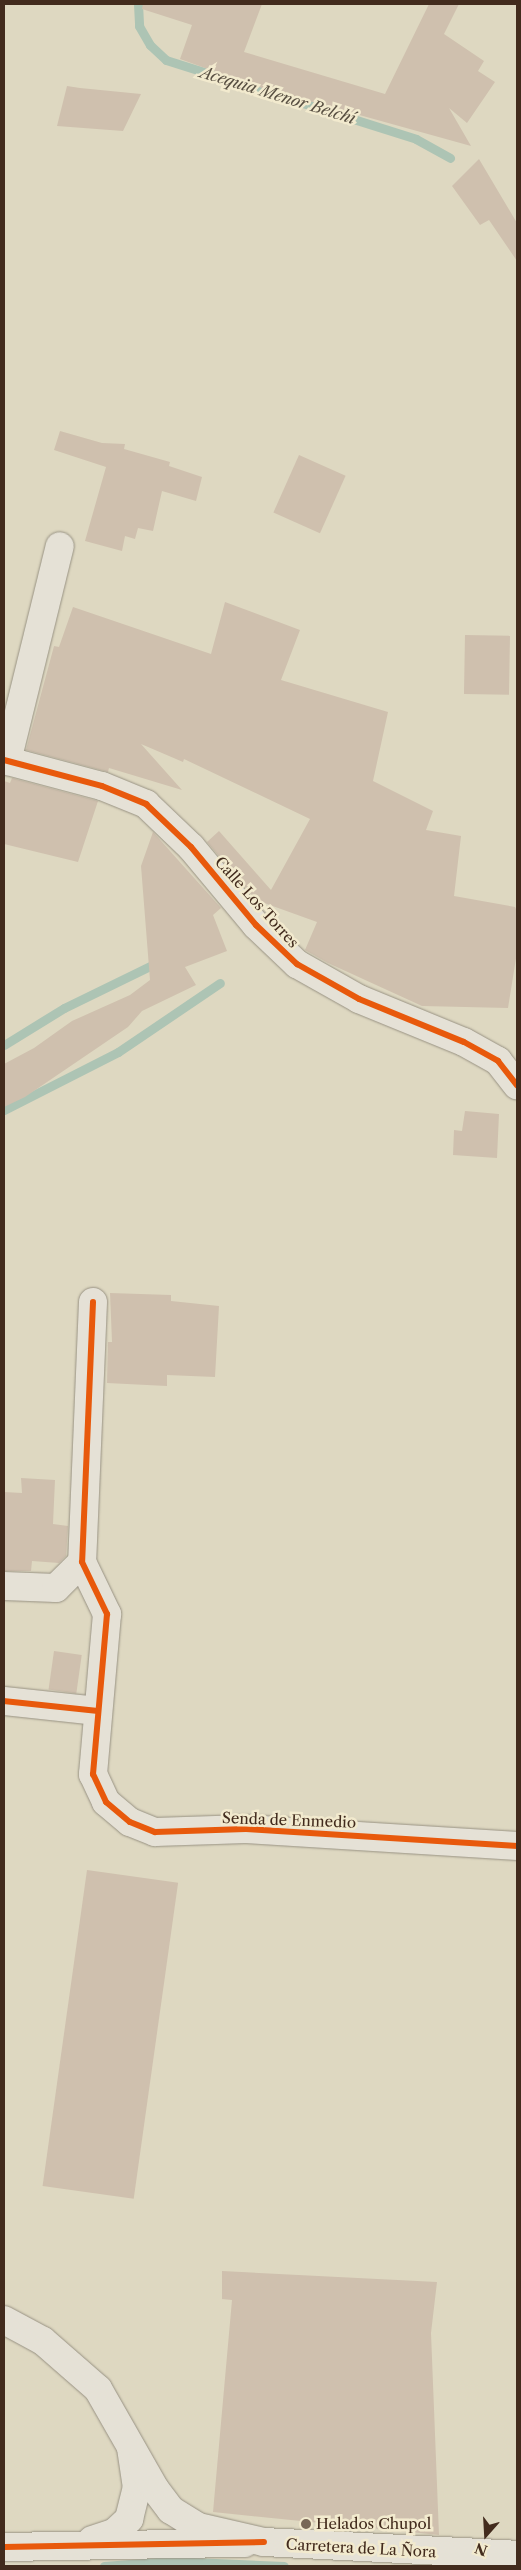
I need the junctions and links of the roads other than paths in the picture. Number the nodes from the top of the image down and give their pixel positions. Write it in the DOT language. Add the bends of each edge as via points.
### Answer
graph roads {
  1 [pos="60,546"];
  2 [pos="5,761"];
  3 [pos="517,1085"];
  4 [pos="93,1302"];
  5 [pos="82,1562"];
  6 [pos="4,1586"];
  7 [pos="4,1701"];
  8 [pos="97,1711"];
  9 [pos="517,1846"];
  10 [pos="4,2320"];
  11 [pos="129,2440"];
  12 [pos="264,2542"];
  13 [pos="79,2544"];
  14 [pos="4,2547"];
  15 [pos="517,2555"];
  1 -- 2 [label="street"];
  2 -- 3 [label="street, Calle Los Torres" via="102,786 146,804 297,964 359,999 464,1042 498,1061"];
  4 -- 5 [label="street"];
  5 -- 6 [label="street" via="56,1588"];
  5 -- 8 [label="street, Senda de Enmedio" via="107,1614"];
  7 -- 8 [label="street"];
  8 -- 9 [label="street, Senda de Enmedio" via="93,1774 106,1802 130,1822 155,1832 246,1829"];
  10 -- 11 [label="street, Carretera de La Ñora" via="43,2341 73,2363 98,2390"];
  11 -- 12 [label="street, Carretera de La Ñora" via="171,2510 204,2530"];
  11 -- 13 [label="street" via="137,2488 129,2520 114,2533"];
  12 -- 13 [label="street"];
  12 -- 15 [label="street, Carretera de La Ñora"];
  13 -- 14 [label="street"];
}
